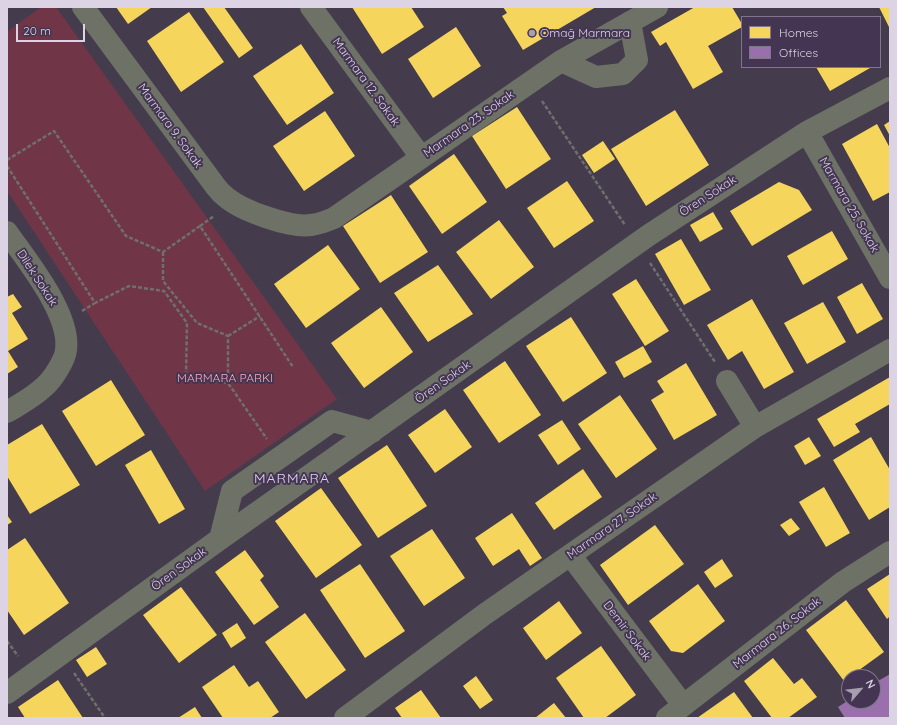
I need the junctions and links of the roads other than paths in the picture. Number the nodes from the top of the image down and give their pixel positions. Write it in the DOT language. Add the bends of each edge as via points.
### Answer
graph roads {
  1 [pos="83,7"];
  2 [pos="311,7"];
  3 [pos="657,7"];
  4 [pos="630,22"];
  5 [pos="562,61"];
  6 [pos="890,88"];
  7 [pos="807,132"];
  8 [pos="421,157"];
  9 [pos="278,221"];
  10 [pos="7,232"];
  11 [pos="890,278"];
  12 [pos="890,350"];
  13 [pos="727,381"];
  14 [pos="7,412"];
  15 [pos="755,427"];
  16 [pos="372,432"];
  17 [pos="220,538"];
  18 [pos="890,552"];
  19 [pos="571,556"];
  20 [pos="7,693"];
  21 [pos="675,712"];
  22 [pos="345,718"];
  1 -- 9 [label="street, Marmara 9. Sokak" via="216,187 240,206"];
  2 -- 8 [label="street, Marmara 12. Sokak"];
  3 -- 4 [label="street, Marmara 23. Sokak"];
  4 -- 5 [label="street, Marmara 23. Sokak"];
  4 -- 5 [label="street" via="636,60 623,74 596,77"];
  5 -- 8 [label="street, Marmara 23. Sokak"];
  6 -- 7 [label="street, Ören Sokak"];
  7 -- 11 [label="street, Marmara 25. Sokak"];
  7 -- 16 [label="street, Ören Sokak" via="649,235"];
  8 -- 9 [label="street, Marmara 23. Sokak" via="334,218 322,223 300,226"];
  10 -- 14 [label="street, Dilek Sokak" via="53,298 65,334 66,350 54,375 45,386"];
  12 -- 15 [label="street, Marmara 27. Sokak"];
  13 -- 15 [label="street"];
  15 -- 19 [label="street, Marmara 27. Sokak"];
  16 -- 17 [label="street, Ören Sokak"];
  16 -- 17 [label="street" via="332,421 232,491"];
  17 -- 20 [label="street, Ören Sokak"];
  18 -- 21 [label="street, Marmara 26. Sokak" via="843,582"];
  19 -- 21 [label="street, Demir Sokak"];
  19 -- 22 [label="street, Marmara 27. Sokak" via="485,614"];
}
